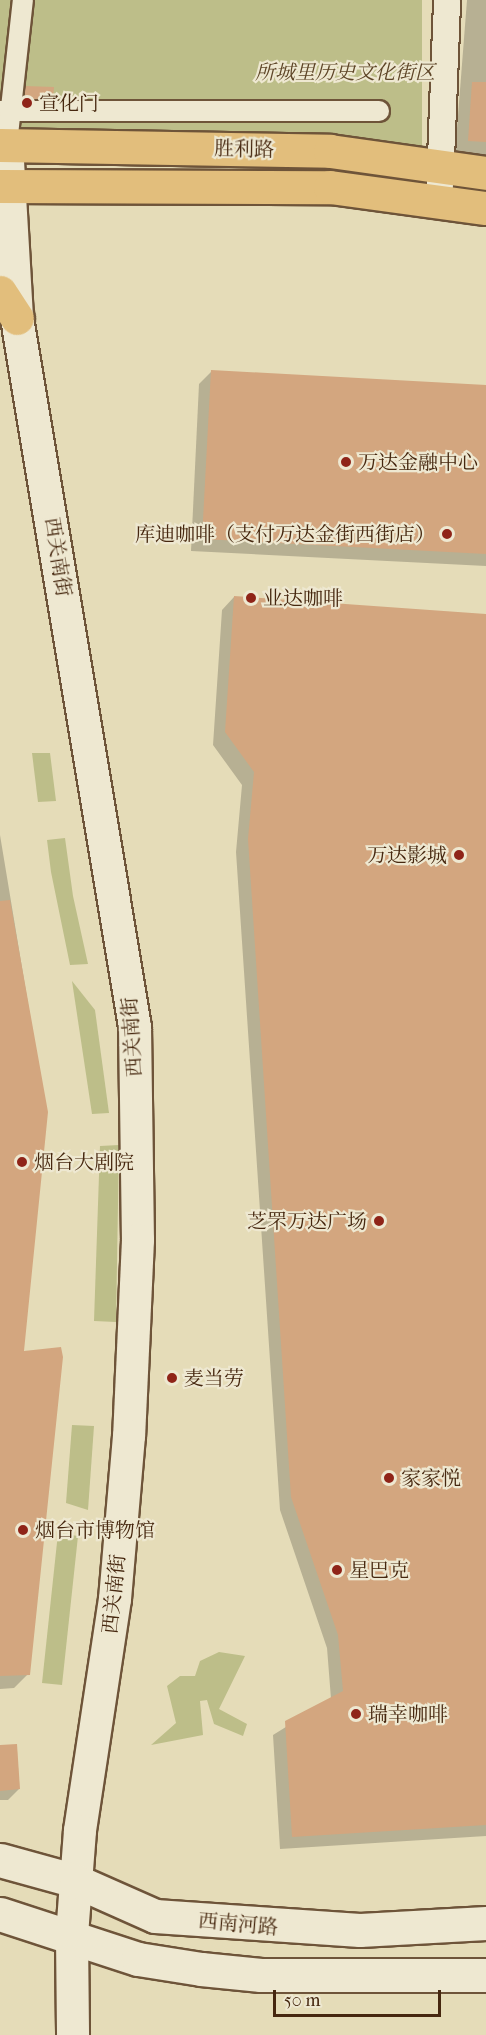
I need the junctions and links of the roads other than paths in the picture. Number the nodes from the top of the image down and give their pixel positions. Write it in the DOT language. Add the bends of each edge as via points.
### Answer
graph roads {
  1 [pos="23,0"];
  2 [pos="447,0"];
  3 [pos="4,110"];
  4 [pos="379,111"];
  5 [pos="4,145"];
  6 [pos="443,163"];
  7 [pos="486,173"];
  8 [pos="4,185"];
  9 [pos="438,198"];
  10 [pos="486,208"];
  11 [pos="9,305"];
  12 [pos="0,1860"];
  13 [pos="76,1881"];
  14 [pos="0,1914"];
  15 [pos="486,1923"];
  16 [pos="72,1936"];
  17 [pos="486,1975"];
  18 [pos="73,2035"];
  1 -- 3 [label="street"];
  2 -- 6 [label="street"];
  3 -- 4 [label="street"];
  3 -- 5 [label="street"];
  5 -- 6 [label="main road, 胜利路" via="330,151"];
  5 -- 8 [label="street, 西关南街"];
  6 -- 7 [label="main road, 胜利路"];
  6 -- 9 [label="street"];
  8 -- 9 [label="main road, 胜利路" via="330,187"];
  8 -- 11 [label="street, 西关南街"];
  9 -- 10 [label="main road, 胜利路"];
  11 -- 13 [label="street, 西关南街" via="135,1027 138,1240 129,1436 115,1599"];
  12 -- 13 [label="main road, 西南河路"];
  13 -- 15 [label="main road, 西南河路" via="155,1916 262,1928 360,1930"];
  13 -- 16 [label="street, 西关南街"];
  14 -- 16 [label="main road"];
  16 -- 17 [label="main road" via="138,1959 261,1975"];
  16 -- 18 [label="street, 西关南街"];
}
